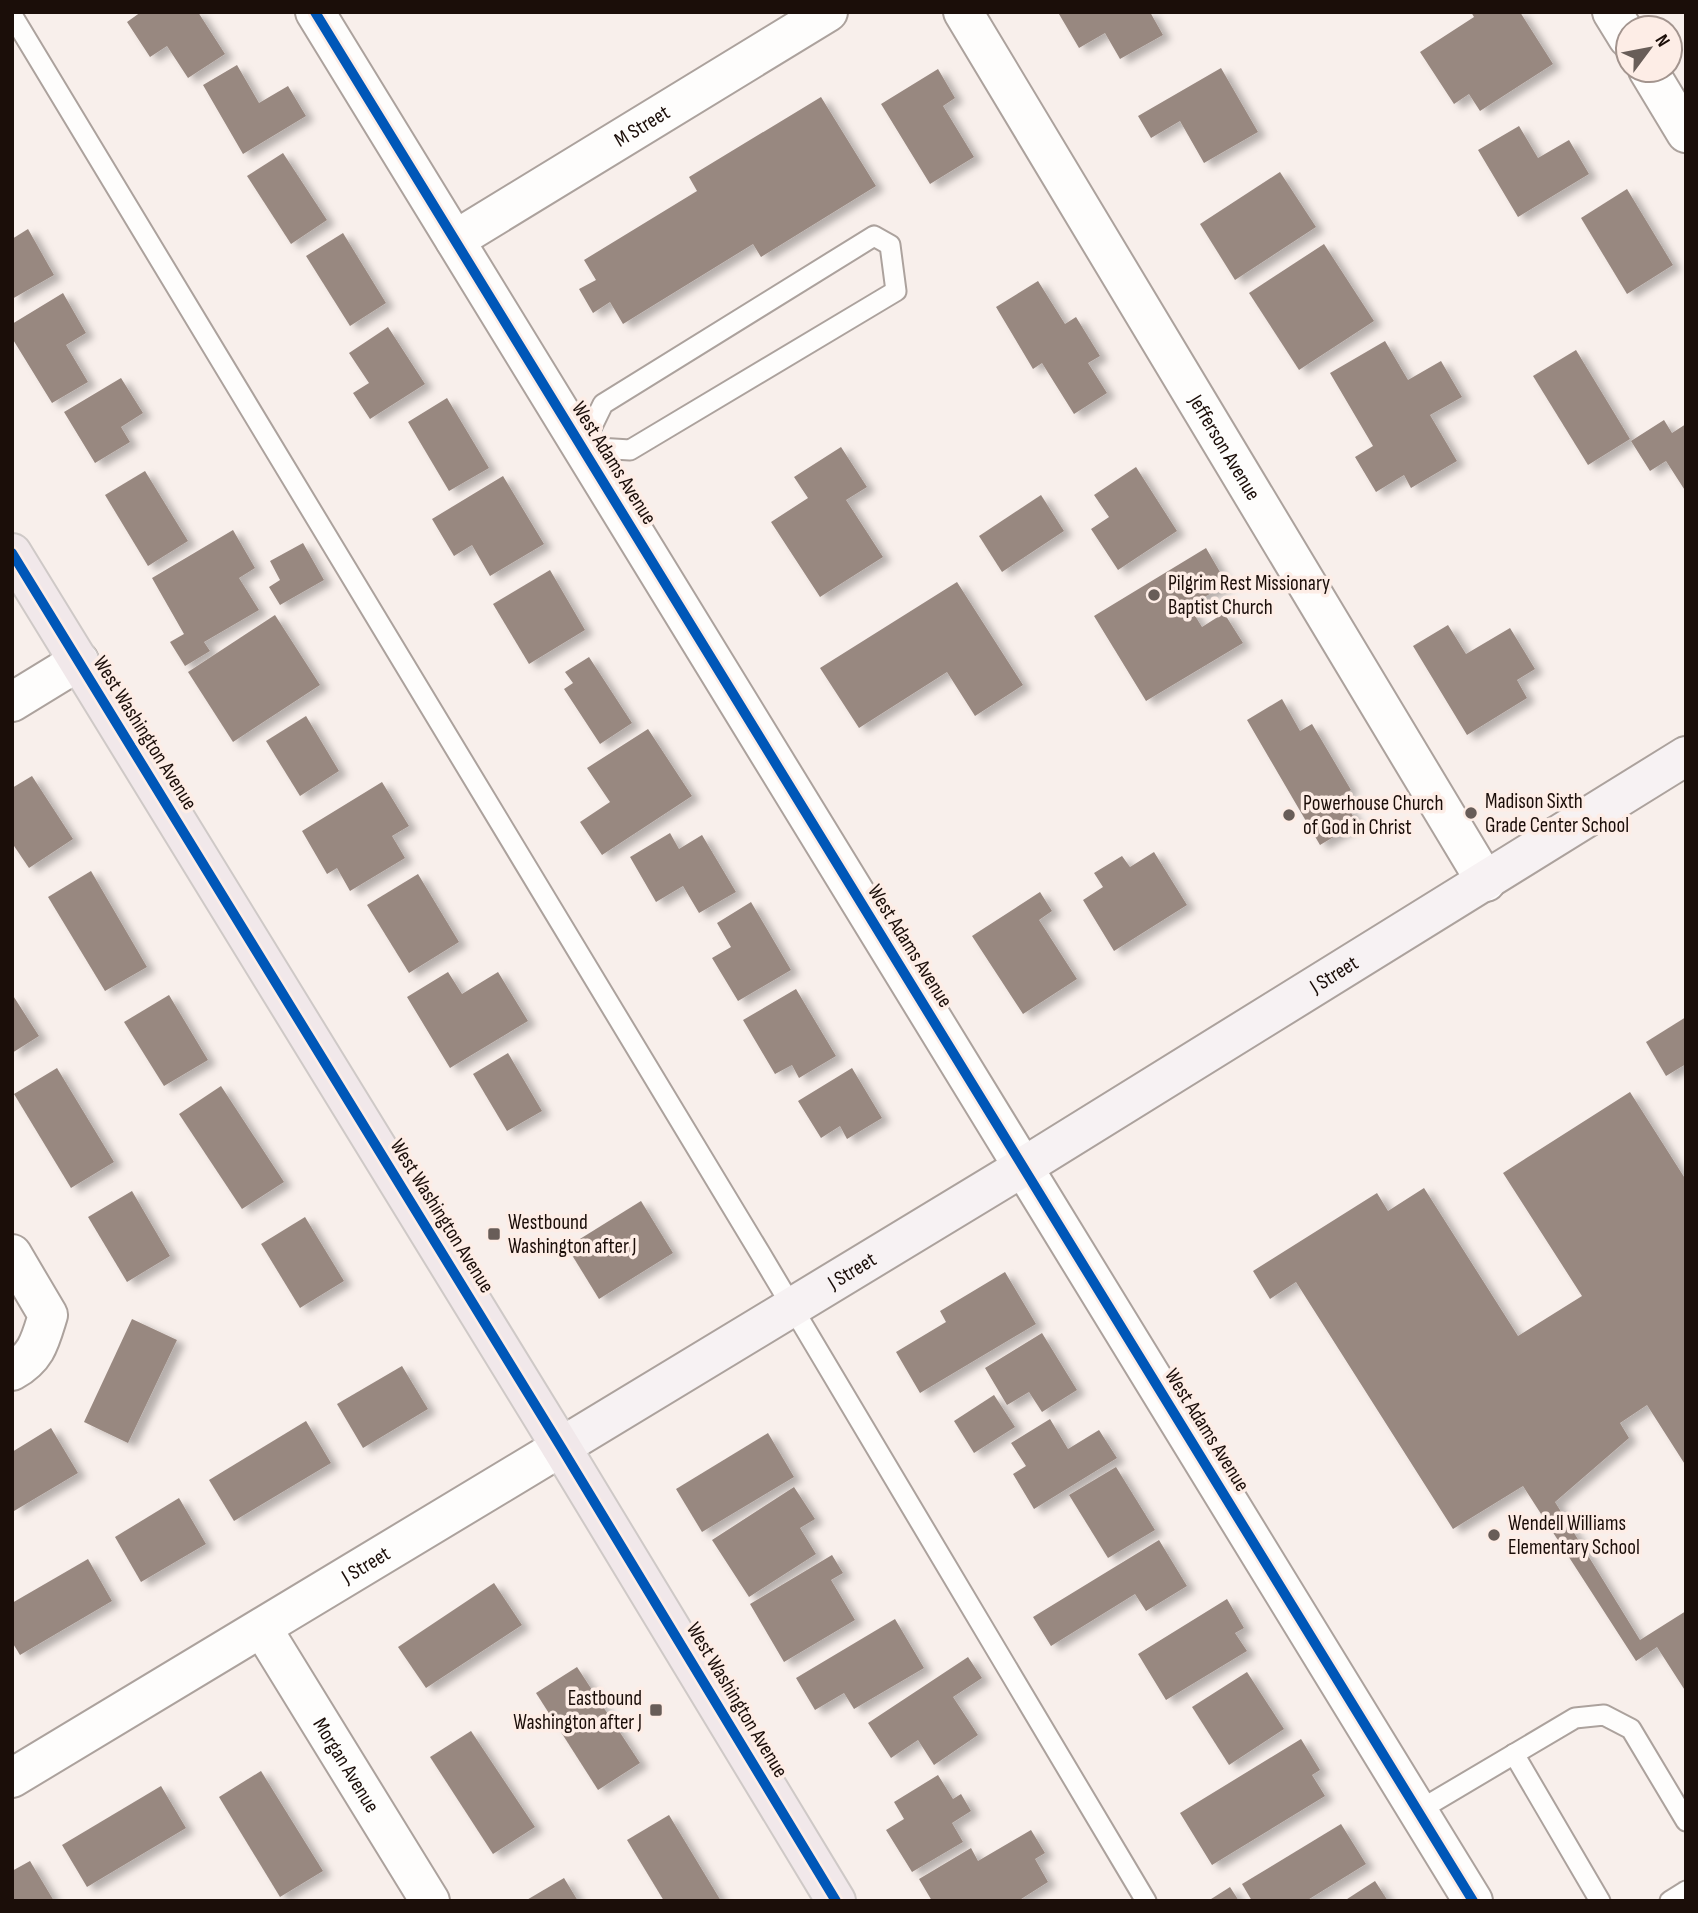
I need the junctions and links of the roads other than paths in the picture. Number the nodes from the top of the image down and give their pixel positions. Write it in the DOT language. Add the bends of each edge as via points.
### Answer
graph roads {
  1 [pos="315,12"];
  2 [pos="828,12"];
  3 [pos="963,12"];
  4 [pos="12,15"];
  5 [pos="1656,84"];
  6 [pos="1686,132"];
  7 [pos="455,240"];
  8 [pos="582,447"];
  9 [pos="12,553"];
  10 [pos="79,661"];
  11 [pos="12,702"];
  12 [pos="1686,756"];
  13 [pos="1486,882"];
  14 [pos="1023,1167"];
  15 [pos="12,1254"];
  16 [pos="792,1307"];
  17 [pos="12,1371"];
  18 [pos="561,1447"];
  19 [pos="262,1628"];
  20 [pos="1514,1754"];
  21 [pos="12,1778"];
  22 [pos="1418,1811"];
  23 [pos="1686,1821"];
  24 [pos="1686,1891"];
  25 [pos="430,1901"];
  26 [pos="836,1901"];
  27 [pos="1146,1901"];
  28 [pos="1473,1901"];
  29 [pos="1600,1901"];
  30 [pos="1670,1901"];
  1 -- 7 [label="street, West Adams Avenue"];
  2 -- 7 [label="street, M Street"];
  3 -- 13 [label="street, Jefferson Avenue"];
  4 -- 16 [label="lane"];
  5 -- 6 [label="street"];
  7 -- 8 [label="street, West Adams Avenue"];
  8 -- 8 [label="lane" via="630,450 896,291 890,246 874,236 603,404"];
  8 -- 14 [label="street, West Adams Avenue"];
  9 -- 10 [label="main road, West Washington Avenue"];
  10 -- 11 [label="street"];
  10 -- 18 [label="main road, West Washington Avenue"];
  12 -- 13 [label="street, J Street"];
  13 -- 14 [label="street, J Street"];
  14 -- 16 [label="street, J Street"];
  14 -- 22 [label="street, West Adams Avenue"];
  15 -- 17 [label="street" via="48,1315 38,1348"];
  16 -- 18 [label="street, J Street"];
  16 -- 27 [label="lane"];
  18 -- 19 [label="street, J Street"];
  18 -- 26 [label="main road, West Washington Avenue"];
  19 -- 21 [label="street, J Street"];
  19 -- 25 [label="street, Morgan Avenue"];
  20 -- 22 [label="lane"];
  20 -- 23 [label="lane" via="1575,1718 1604,1714 1631,1729"];
  20 -- 29 [label="lane"];
  22 -- 28 [label="street, West Adams Avenue"];
  24 -- 30 [label="lane"];
}
